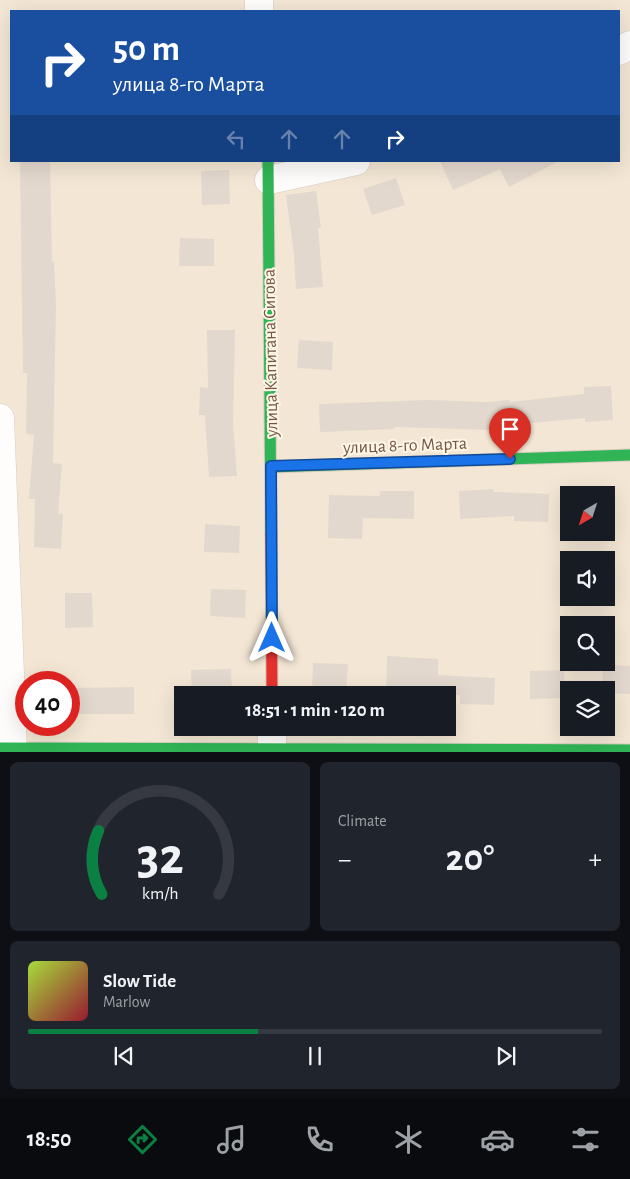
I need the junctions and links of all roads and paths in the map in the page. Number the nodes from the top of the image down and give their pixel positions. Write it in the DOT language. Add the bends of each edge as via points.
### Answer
graph roads {
  1 [pos="346,162"];
  2 [pos="268,170"];
  3 [pos="0,418"];
  4 [pos="630,455"];
  5 [pos="271,466"];
  6 [pos="272,686"];
  7 [pos="272,738"];
  8 [pos="9,749"];
  9 [pos="630,750"];
  1 -- 2 [label="street"];
  2 -- 5 [label="street, улица Капитана Сигова"];
  3 -- 8 [label="street"];
  4 -- 5 [label="street, улица 8-го Марта"];
  5 -- 6 [label="street, улица Капитана Сигова"];
  7 -- 8 [label="street"];
  7 -- 9 [label="street"];
}
